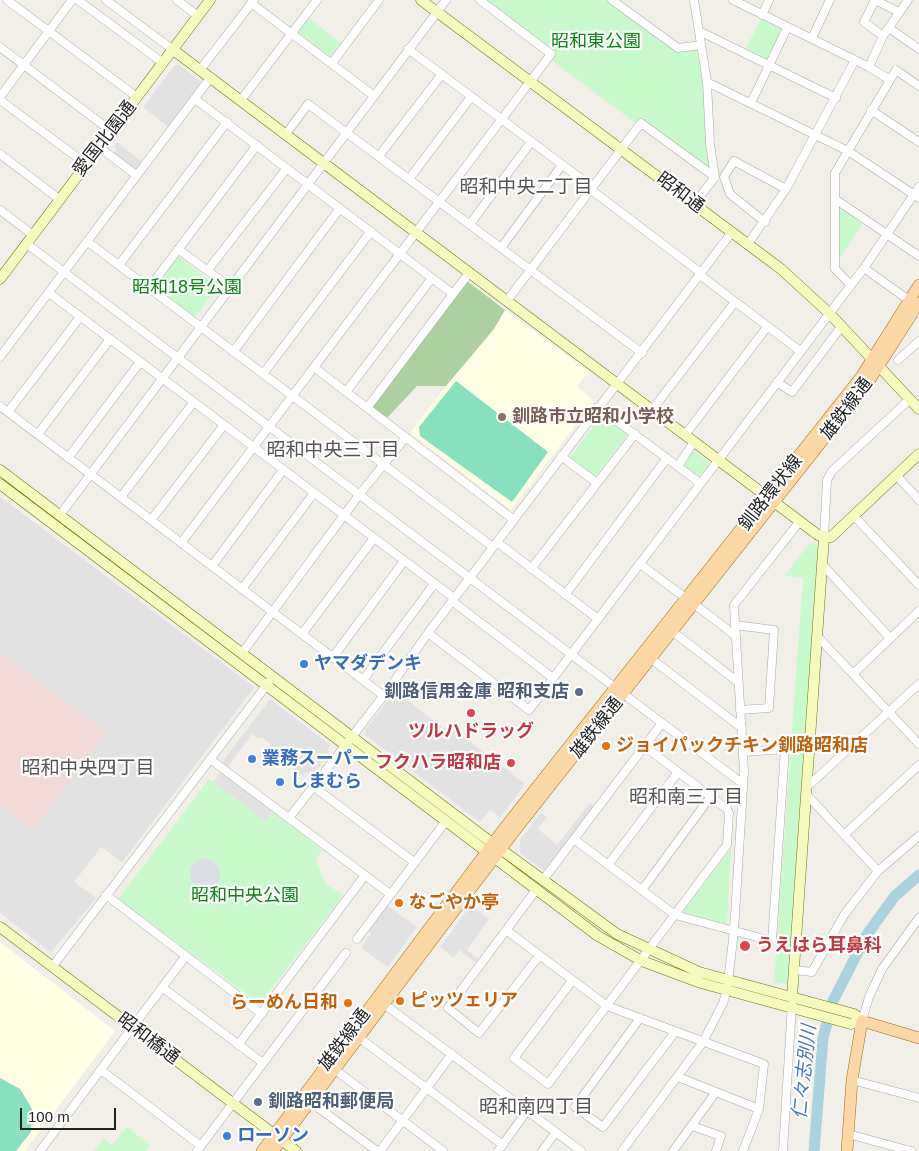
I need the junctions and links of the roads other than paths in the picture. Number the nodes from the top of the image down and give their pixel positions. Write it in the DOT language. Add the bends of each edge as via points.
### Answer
graph roads {
  1 [pos="7,0"];
  2 [pos="72,0"];
  3 [pos="78,0"];
  4 [pos="106,0"];
  5 [pos="177,0"];
  6 [pos="210,0"];
  7 [pos="317,0"];
  8 [pos="379,0"];
  9 [pos="421,0"];
  10 [pos="446,0"];
  11 [pos="480,0"];
  12 [pos="612,0"];
  13 [pos="694,0"];
  14 [pos="733,0"];
  15 [pos="769,0"];
  16 [pos="830,0"];
  17 [pos="908,0"];
  18 [pos="253,2"];
  19 [pos="437,12"];
  20 [pos="899,12"];
  21 [pos="762,14"];
  22 [pos="198,16"];
  23 [pos="788,28"];
  24 [pos="889,28"];
  25 [pos="49,31"];
  26 [pos="699,31"];
  27 [pos="292,33"];
  28 [pos="883,36"];
  29 [pos="812,38"];
  30 [pos="701,45"];
  31 [pos="0,47"];
  32 [pos="919,48"];
  33 [pos="408,49"];
  34 [pos="172,50"];
  35 [pos="855,60"];
  36 [pos="163,63"];
  37 [pos="332,63"];
  38 [pos="24,64"];
  39 [pos="769,65"];
  40 [pos="868,67"];
  41 [pos="200,70"];
  42 [pos="442,74"];
  43 [pos="211,77"];
  44 [pos="530,80"];
  45 [pos="890,80"];
  46 [pos="707,82"];
  47 [pos="919,86"];
  48 [pos="373,95"];
  49 [pos="137,97"];
  50 [pos="471,97"];
  51 [pos="0,98"];
  52 [pos="836,98"];
  53 [pos="195,99"];
  54 [pos="241,100"];
  55 [pos="751,104"];
  56 [pos="871,110"];
  57 [pos="502,119"];
  58 [pos="227,122"];
  59 [pos="111,131"];
  60 [pos="346,131"];
  61 [pos="286,134"];
  62 [pos="816,135"];
  63 [pos="531,142"];
  64 [pos="919,142"];
  65 [pos="257,145"];
  66 [pos="99,147"];
  67 [pos="620,149"];
  68 [pos="848,150"];
  69 [pos="0,154"];
  70 [pos="379,156"];
  71 [pos="323,162"];
  72 [pos="86,164"];
  73 [pos="562,165"];
  74 [pos="287,168"];
  75 [pos="136,175"];
  76 [pos="715,177"];
  77 [pos="409,179"];
  78 [pos="308,183"];
  79 [pos="919,187"];
  80 [pos="591,188"];
  81 [pos="786,189"];
  82 [pos="916,196"];
  83 [pos="59,199"];
  84 [pos="835,199"];
  85 [pos="440,202"];
  86 [pos="694,204"];
  87 [pos="340,208"];
  88 [pos="0,210"];
  89 [pos="765,222"];
  90 [pos="470,224"];
  91 [pos="371,231"];
  92 [pos="732,232"];
  93 [pos="416,233"];
  94 [pos="887,234"];
  95 [pos="30,239"];
  96 [pos="88,242"];
  97 [pos="748,244"];
  98 [pos="501,248"];
  99 [pos="178,249"];
  100 [pos="400,254"];
  101 [pos="919,256"];
  102 [pos="119,265"];
  103 [pos="864,268"];
  104 [pos="208,270"];
  105 [pos="530,270"];
  106 [pos="2,272"];
  107 [pos="64,272"];
  108 [pos="469,273"];
  109 [pos="700,274"];
  110 [pos="432,278"];
  111 [pos="851,285"];
  112 [pos="919,285"];
  113 [pos="149,288"];
  114 [pos="231,288"];
  115 [pos="49,293"];
  116 [pos="453,294"];
  117 [pos="506,301"];
  118 [pos="735,302"];
  119 [pos="916,308"];
  120 [pos="829,313"];
  121 [pos="80,316"];
  122 [pos="202,327"];
  123 [pos="767,327"];
  124 [pos="841,327"];
  125 [pos="110,339"];
  126 [pos="919,341"];
  127 [pos="800,351"];
  128 [pos="233,352"];
  129 [pos="642,353"];
  130 [pos="0,357"];
  131 [pos="178,358"];
  132 [pos="898,360"];
  133 [pos="140,362"];
  134 [pos="876,363"];
  135 [pos="314,368"];
  136 [pos="263,374"];
  137 [pos="162,378"];
  138 [pos="777,382"];
  139 [pos="617,384"];
  140 [pos="346,392"];
  141 [pos="293,397"];
  142 [pos="910,399"];
  143 [pos="193,403"];
  144 [pos="0,406"];
  145 [pos="598,407"];
  146 [pos="367,408"];
  147 [pos="919,409"];
  148 [pos="652,410"];
  149 [pos="8,412"];
  150 [pos="224,425"];
  151 [pos="270,427"];
  152 [pos="38,434"];
  153 [pos="634,434"];
  154 [pos="685,435"];
  155 [pos="406,437"];
  156 [pos="694,442"];
  157 [pos="254,447"];
  158 [pos="919,454"];
  159 [pos="561,456"];
  160 [pos="68,458"];
  161 [pos="667,458"];
  162 [pos="718,460"];
  163 [pos="383,466"];
  164 [pos="678,466"];
  165 [pos="0,470"];
  166 [pos="283,470"];
  167 [pos="90,474"];
  168 [pos="896,476"];
  169 [pos="597,483"];
  170 [pos="700,483"];
  171 [pos="0,484"];
  172 [pos="314,493"];
  173 [pos="359,495"];
  174 [pos="121,497"];
  175 [pos="771,500"];
  176 [pos="919,500"];
  177 [pos="60,515"];
  178 [pos="344,516"];
  179 [pos="854,516"];
  180 [pos="151,520"];
  181 [pos="514,520"];
  182 [pos="800,521"];
  183 [pos="824,537"];
  184 [pos="374,538"];
  185 [pos="181,543"];
  186 [pos="495,545"];
  187 [pos="404,561"];
  188 [pos="640,564"];
  189 [pos="822,564"];
  190 [pos="212,566"];
  191 [pos="531,569"];
  192 [pos="470,578"];
  193 [pos="434,584"];
  194 [pos="919,585"];
  195 [pos="242,589"];
  196 [pos="565,594"];
  197 [pos="453,600"];
  198 [pos="691,601"];
  199 [pos="919,611"];
  200 [pos="272,612"];
  201 [pos="598,619"];
  202 [pos="735,625"];
  203 [pos="672,631"];
  204 [pos="428,633"];
  205 [pos="302,634"];
  206 [pos="736,636"];
  207 [pos="817,636"];
  208 [pos="890,638"];
  209 [pos="242,653"];
  210 [pos="571,654"];
  211 [pos="333,657"];
  212 [pos="650,658"];
  213 [pos="853,674"];
  214 [pos="273,676"];
  215 [pos="553,678"];
  216 [pos="363,680"];
  217 [pos="738,682"];
  218 [pos="919,684"];
  219 [pos="266,685"];
  220 [pos="620,691"];
  221 [pos="384,696"];
  222 [pos="740,710"];
  223 [pos="889,712"];
  224 [pos="662,723"];
  225 [pos="742,728"];
  226 [pos="352,736"];
  227 [pos="919,744"];
  228 [pos="345,745"];
  229 [pos="644,746"];
  230 [pos="744,752"];
  231 [pos="210,759"];
  232 [pos="919,765"];
  233 [pos="678,772"];
  234 [pos="743,784"];
  235 [pos="314,787"];
  236 [pos="807,790"];
  237 [pos="711,796"];
  238 [pos="289,818"];
  239 [pos="446,821"];
  240 [pos="844,835"];
  241 [pos="919,836"];
  242 [pos="575,840"];
  243 [pos="494,851"];
  244 [pos="414,862"];
  245 [pos="608,865"];
  246 [pos="878,871"];
  247 [pos="365,875"];
  248 [pos="543,880"];
  249 [pos="536,890"];
  250 [pos="642,890"];
  251 [pos="390,894"];
  252 [pos="106,895"];
  253 [pos="675,915"];
  254 [pos="919,918"];
  255 [pos="0,928"];
  256 [pos="506,930"];
  257 [pos="734,931"];
  258 [pos="357,939"];
  259 [pos="649,951"];
  260 [pos="346,953"];
  261 [pos="539,956"];
  262 [pos="185,957"];
  263 [pos="642,961"];
  264 [pos="52,967"];
  265 [pos="794,970"];
  266 [pos="572,981"];
  267 [pos="728,985"];
  268 [pos="163,988"];
  269 [pos="792,997"];
  270 [pos="384,1004"];
  271 [pos="607,1006"];
  272 [pos="791,1008"];
  273 [pos="262,1014"];
  274 [pos="640,1018"];
  275 [pos="856,1020"];
  276 [pos="132,1027"];
  277 [pos="674,1032"];
  278 [pos="358,1037"];
  279 [pos="919,1038"];
  280 [pos="703,1042"];
  281 [pos="238,1045"];
  282 [pos="452,1054"];
  283 [pos="263,1063"];
  284 [pos="334,1069"];
  285 [pos="100,1070"];
  286 [pos="678,1077"];
  287 [pos="852,1080"];
  288 [pos="428,1089"];
  289 [pos="716,1092"];
  290 [pos="919,1098"];
  291 [pos="309,1101"];
  292 [pos="232,1104"];
  293 [pos="759,1109"];
  294 [pos="527,1111"];
  295 [pos="403,1121"];
  296 [pos="692,1126"];
  297 [pos="556,1132"];
  298 [pos="848,1134"];
  299 [pos="278,1138"];
  300 [pos="500,1148"];
  301 [pos="199,1149"];
  302 [pos="40,1151"];
  303 [pos="262,1151"];
  304 [pos="273,1151"];
  305 [pos="296,1151"];
  306 [pos="379,1151"];
  307 [pos="444,1151"];
  308 [pos="542,1151"];
  309 [pos="581,1151"];
  310 [pos="622,1151"];
  311 [pos="673,1151"];
  312 [pos="716,1151"];
  313 [pos="743,1151"];
  314 [pos="783,1151"];
  315 [pos="847,1151"];
  316 [pos="911,1151"];
  1 -- 25 [label="street"];
  2 -- 25 [label="street"];
  3 -- 36 [label="street"];
  4 -- 34 [label="street"];
  5 -- 22 [label="street"];
  6 -- 22 [label="street, 愛国北園通"];
  7 -- 27 [label="street"];
  8 -- 37 [label="street"];
  9 -- 19 [label="street, 昭和通"];
  10 -- 19 [label="street"];
  11 -- 44 [label="street" via="551,54"];
  12 -- 30 [label="street" via="678,48"];
  13 -- 26 [label="street"];
  14 -- 21 [label="street"];
  15 -- 21 [label="street"];
  16 -- 29 [label="street"];
  17 -- 20 [label="street"];
  18 -- 27 [label="street"];
  18 -- 41 [label="street"];
  19 -- 33 [label="street"];
  19 -- 44 [label="street, 昭和通"];
  20 -- 24 [label="street"];
  20 -- 28 [label="street" via="875,0 864,22"];
  21 -- 23 [label="street"];
  22 -- 34 [label="street, 愛国北園通"];
  23 -- 29 [label="street"];
  23 -- 39 [label="street"];
  24 -- 28 [label="street"];
  24 -- 32 [label="street"];
  25 -- 38 [label="street"];
  25 -- 49 [label="street"];
  26 -- 30 [label="street"];
  26 -- 39 [label="street"];
  27 -- 37 [label="street"];
  27 -- 54 [label="street"];
  28 -- 40 [label="street"];
  29 -- 35 [label="street"];
  30 -- 46 [label="street"];
  31 -- 38 [label="street"];
  33 -- 42 [label="street"];
  33 -- 48 [label="street"];
  34 -- 36 [label="street, 愛国北園通"];
  34 -- 41 [label="street"];
  35 -- 40 [label="street"];
  35 -- 52 [label="street"];
  36 -- 49 [label="street, 愛国北園通"];
  37 -- 48 [label="street"];
  38 -- 51 [label="street"];
  38 -- 59 [label="street"];
  39 -- 52 [label="street"];
  39 -- 55 [label="street"];
  40 -- 45 [label="street"];
  41 -- 43 [label="street"];
  42 -- 50 [label="street"];
  42 -- 70 [label="street"];
  43 -- 53 [label="street"];
  43 -- 54 [label="street"];
  44 -- 57 [label="street"];
  44 -- 67 [label="street, 昭和通"];
  45 -- 47 [label="street" via="896,70"];
  45 -- 56 [label="street"];
  46 -- 55 [label="street"];
  46 -- 76 [label="street"];
  48 -- 60 [label="street"];
  49 -- 59 [label="street, 愛国北園通"];
  50 -- 57 [label="street"];
  50 -- 77 [label="street"];
  51 -- 72 [label="street"];
  52 -- 62 [label="street"];
  53 -- 58 [label="street"];
  53 -- 75 [label="street"];
  54 -- 61 [label="street"];
  55 -- 62 [label="street"];
  56 -- 64 [label="street"];
  56 -- 68 [label="street"];
  57 -- 63 [label="street"];
  57 -- 85 [label="street"];
  58 -- 65 [label="street"];
  58 -- 102 [label="street"];
  59 -- 66 [label="street, 愛国北園通"];
  60 -- 61 [label="street" via="308,104"];
  60 -- 70 [label="street"];
  60 -- 71 [label="street"];
  61 -- 71 [label="street"];
  62 -- 68 [label="street"];
  62 -- 81 [label="street"];
  63 -- 73 [label="street"];
  63 -- 90 [label="street"];
  65 -- 74 [label="street"];
  65 -- 99 [label="street"];
  66 -- 72 [label="street, 愛国北園通"];
  66 -- 75 [label="street"];
  67 -- 76 [label="street" via="641,122"];
  67 -- 80 [label="street"];
  67 -- 86 [label="street, 昭和通"];
  68 -- 82 [label="street"];
  68 -- 84 [label="street" via="835,174"];
  69 -- 83 [label="street"];
  70 -- 77 [label="street"];
  71 -- 78 [label="street"];
  71 -- 93 [label="street"];
  72 -- 83 [label="street, 愛国北園通"];
  73 -- 80 [label="street"];
  73 -- 98 [label="street"];
  74 -- 78 [label="street"];
  74 -- 104 [label="street"];
  75 -- 96 [label="street"];
  76 -- 86 [label="street"];
  77 -- 85 [label="street"];
  78 -- 87 [label="street"];
  78 -- 114 [label="street"];
  79 -- 82 [label="street"];
  80 -- 105 [label="street"];
  80 -- 109 [label="street"];
  81 -- 89 [label="street"];
  81 -- 89 [label="street" via="734,161 724,177 730,194"];
  82 -- 94 [label="street"];
  83 -- 95 [label="street, 愛国北園通"];
  84 -- 94 [label="street"];
  84 -- 111 [label="street" via="834,270"];
  85 -- 90 [label="street"];
  85 -- 93 [label="street"];
  86 -- 92 [label="street, 昭和通"];
  87 -- 91 [label="street"];
  87 -- 128 [label="street"];
  88 -- 95 [label="street"];
  89 -- 97 [label="street"];
  90 -- 98 [label="street"];
  91 -- 100 [label="street"];
  91 -- 136 [label="street"];
  92 -- 97 [label="street, 昭和通"];
  92 -- 109 [label="street"];
  93 -- 100 [label="street"];
  93 -- 108 [label="street"];
  94 -- 101 [label="street"];
  94 -- 103 [label="street"];
  95 -- 106 [label="street, 愛国北園通"];
  95 -- 107 [label="street"];
  96 -- 102 [label="street"];
  96 -- 107 [label="street"];
  97 -- 120 [label="street, 昭和通"];
  98 -- 105 [label="street"];
  99 -- 104 [label="street"];
  99 -- 113 [label="street"];
  100 -- 110 [label="street"];
  100 -- 135 [label="street"];
  102 -- 113 [label="street"];
  103 -- 111 [label="street"];
  103 -- 119 [label="street"];
  104 -- 114 [label="street"];
  105 -- 117 [label="street"];
  105 -- 129 [label="street"];
  107 -- 115 [label="street"];
  107 -- 131 [label="street"];
  108 -- 116 [label="street"];
  108 -- 117 [label="street"];
  109 -- 118 [label="street"];
  109 -- 129 [label="street"];
  110 -- 116 [label="street"];
  110 -- 140 [label="street"];
  111 -- 120 [label="street"];
  112 -- 119 [label="main road"];
  113 -- 122 [label="street"];
  114 -- 122 [label="street"];
  115 -- 121 [label="street"];
  115 -- 130 [label="street"];
  116 -- 146 [label="street"];
  117 -- 139 [label="street"];
  118 -- 123 [label="street"];
  118 -- 148 [label="street"];
  119 -- 134 [label="main road, 雄鉄線通"];
  120 -- 124 [label="street, 昭和通"];
  120 -- 127 [label="street"];
  121 -- 125 [label="street"];
  121 -- 149 [label="street"];
  122 -- 128 [label="street"];
  122 -- 131 [label="street"];
  123 -- 127 [label="street"];
  123 -- 154 [label="street"];
  124 -- 134 [label="street, 昭和通"];
  124 -- 138 [label="street" via="792,392"];
  125 -- 133 [label="street"];
  125 -- 152 [label="street"];
  126 -- 132 [label="street"];
  127 -- 138 [label="street"];
  128 -- 136 [label="street"];
  129 -- 139 [label="street"];
  131 -- 137 [label="street"];
  131 -- 151 [label="street"];
  133 -- 137 [label="street"];
  133 -- 160 [label="street"];
  134 -- 142 [label="street, 昭和通"];
  134 -- 175 [label="main road, 雄鉄線通"];
  135 -- 140 [label="street"];
  135 -- 141 [label="street"];
  136 -- 141 [label="street"];
  137 -- 143 [label="street"];
  137 -- 167 [label="street"];
  138 -- 162 [label="street"];
  139 -- 145 [label="street"];
  139 -- 148 [label="street"];
  140 -- 146 [label="street"];
  141 -- 151 [label="street"];
  141 -- 163 [label="street"];
  142 -- 147 [label="street, 昭和通"];
  142 -- 183 [label="street" via="832,471 827,480"];
  143 -- 150 [label="street"];
  143 -- 174 [label="street"];
  144 -- 149 [label="street"];
  145 -- 153 [label="street"];
  145 -- 159 [label="street"];
  146 -- 155 [label="street"];
  148 -- 154 [label="street"];
  149 -- 152 [label="street"];
  150 -- 157 [label="street"];
  150 -- 180 [label="street"];
  151 -- 157 [label="street"];
  151 -- 173 [label="street"];
  152 -- 160 [label="street"];
  153 -- 161 [label="street"];
  153 -- 169 [label="street"];
  154 -- 156 [label="street"];
  155 -- 163 [label="street"];
  155 -- 181 [label="street"];
  156 -- 162 [label="street"];
  156 -- 164 [label="street"];
  157 -- 166 [label="street"];
  157 -- 185 [label="street"];
  158 -- 168 [label="street"];
  159 -- 169 [label="street"];
  159 -- 181 [label="street"];
  160 -- 167 [label="street"];
  161 -- 164 [label="street"];
  161 -- 196 [label="street"];
  162 -- 170 [label="street"];
  162 -- 175 [label="street"];
  163 -- 173 [label="street"];
  163 -- 186 [label="street"];
  164 -- 170 [label="street"];
  165 -- 177 [label="street"];
  166 -- 172 [label="street"];
  166 -- 190 [label="street"];
  167 -- 174 [label="street"];
  167 -- 177 [label="street"];
  168 -- 176 [label="street"];
  168 -- 179 [label="street"];
  169 -- 191 [label="street"];
  170 -- 188 [label="street"];
  171 -- 219 [label="street"];
  172 -- 178 [label="street"];
  172 -- 195 [label="street"];
  173 -- 178 [label="street"];
  173 -- 192 [label="street"];
  174 -- 180 [label="street"];
  175 -- 182 [label="street"];
  175 -- 198 [label="main road, 雄鉄線通"];
  177 -- 209 [label="street"];
  178 -- 184 [label="street"];
  178 -- 200 [label="street"];
  179 -- 183 [label="street" via="831,537"];
  179 -- 194 [label="street"];
  180 -- 185 [label="street"];
  181 -- 186 [label="street"];
  182 -- 183 [label="street"];
  182 -- 202 [label="street" via="734,605"];
  183 -- 189 [label="street"];
  184 -- 187 [label="street"];
  184 -- 205 [label="street"];
  185 -- 190 [label="street"];
  186 -- 191 [label="street"];
  186 -- 192 [label="street"];
  187 -- 193 [label="street"];
  187 -- 211 [label="street"];
  188 -- 198 [label="street"];
  188 -- 201 [label="street"];
  189 -- 207 [label="street"];
  189 -- 208 [label="street"];
  190 -- 195 [label="street"];
  191 -- 196 [label="street"];
  192 -- 197 [label="street"];
  192 -- 210 [label="street"];
  193 -- 197 [label="street"];
  193 -- 216 [label="street"];
  195 -- 200 [label="street"];
  196 -- 201 [label="street"];
  197 -- 204 [label="street"];
  197 -- 215 [label="street"];
  198 -- 203 [label="main road, 雄鉄線通"];
  198 -- 206 [label="street"];
  198 -- 220 [label="main road, 雄鉄線通"];
  199 -- 208 [label="street"];
  200 -- 205 [label="street"];
  200 -- 209 [label="street"];
  201 -- 210 [label="street"];
  202 -- 206 [label="street"];
  202 -- 222 [label="street" via="774,630 770,708"];
  203 -- 212 [label="main road, 雄鉄線通"];
  203 -- 217 [label="street"];
  204 -- 215 [label="street" via="529,710"];
  204 -- 221 [label="street"];
  205 -- 211 [label="street"];
  206 -- 217 [label="street"];
  207 -- 213 [label="street"];
  207 -- 236 [label="street"];
  208 -- 213 [label="street"];
  209 -- 214 [label="street"];
  210 -- 215 [label="street"];
  210 -- 220 [label="street"];
  211 -- 216 [label="street"];
  212 -- 220 [label="main road, 雄鉄線通"];
  212 -- 225 [label="street"];
  213 -- 223 [label="street"];
  214 -- 219 [label="street"];
  214 -- 226 [label="street"];
  216 -- 221 [label="street"];
  217 -- 222 [label="street"];
  218 -- 223 [label="street"];
  219 -- 228 [label="street"];
  219 -- 231 [label="street"];
  220 -- 224 [label="street"];
  220 -- 243 [label="main road, 雄鉄線通"];
  221 -- 226 [label="street"];
  222 -- 225 [label="street"];
  223 -- 227 [label="street"];
  223 -- 236 [label="street"];
  224 -- 229 [label="street"];
  224 -- 234 [label="street"];
  225 -- 230 [label="street"];
  226 -- 228 [label="street"];
  226 -- 243 [label="street"];
  228 -- 235 [label="street"];
  228 -- 239 [label="street"];
  229 -- 233 [label="street"];
  229 -- 242 [label="street"];
  230 -- 234 [label="street"];
  230 -- 257 [label="street" via="785,749 772,941"];
  231 -- 238 [label="street"];
  231 -- 252 [label="street"];
  232 -- 240 [label="street"];
  233 -- 237 [label="street"];
  233 -- 245 [label="street"];
  234 -- 257 [label="street"];
  235 -- 238 [label="street"];
  235 -- 244 [label="street"];
  236 -- 240 [label="street"];
  236 -- 265 [label="street"];
  237 -- 250 [label="street"];
  237 -- 253 [label="street" via="729,813 727,845"];
  238 -- 247 [label="street"];
  239 -- 243 [label="street"];
  239 -- 244 [label="street"];
  240 -- 246 [label="street"];
  241 -- 246 [label="street"];
  242 -- 245 [label="street"];
  242 -- 248 [label="street"];
  243 -- 248 [label="street"];
  243 -- 249 [label="street"];
  243 -- 270 [label="main road, 雄鉄線通"];
  243 -- 299 [label="main road, 雄鉄線通"];
  244 -- 251 [label="street"];
  245 -- 250 [label="street"];
  246 -- 265 [label="street" via="844,915 812,972"];
  247 -- 251 [label="street"];
  247 -- 273 [label="street"];
  248 -- 259 [label="street" via="605,926"];
  249 -- 256 [label="street"];
  249 -- 263 [label="street" via="598,936"];
  250 -- 253 [label="street"];
  251 -- 258 [label="street"];
  252 -- 262 [label="street"];
  252 -- 264 [label="street"];
  253 -- 257 [label="street"];
  253 -- 259 [label="street"];
  254 -- 275 [label="street" via="882,969"];
  255 -- 264 [label="street, 昭和橋通"];
  256 -- 261 [label="street"];
  256 -- 261 [label="street" via="448,1008 479,1033"];
  257 -- 267 [label="street"];
  259 -- 263 [label="street"];
  259 -- 267 [label="street"];
  260 -- 283 [label="street"];
  261 -- 266 [label="street"];
  262 -- 268 [label="street"];
  262 -- 273 [label="street"];
  263 -- 267 [label="street" via="684,977"];
  263 -- 271 [label="street"];
  264 -- 276 [label="street, 昭和橋通"];
  265 -- 269 [label="street"];
  266 -- 271 [label="street"];
  266 -- 271 [label="street" via="514,1058 548,1084"];
  267 -- 269 [label="street"];
  267 -- 272 [label="street"];
  267 -- 280 [label="street" via="723,1003"];
  268 -- 276 [label="street"];
  268 -- 281 [label="street"];
  269 -- 272 [label="street"];
  269 -- 275 [label="street"];
  270 -- 278 [label="main road, 雄鉄線通"];
  270 -- 282 [label="street"];
  271 -- 274 [label="street"];
  272 -- 275 [label="street"];
  272 -- 314 [label="street"];
  273 -- 281 [label="street"];
  274 -- 277 [label="street"];
  274 -- 277 [label="street" via="575,1107 603,1127"];
  275 -- 279 [label="main road"];
  275 -- 287 [label="main road"];
  276 -- 285 [label="street"];
  276 -- 292 [label="street, 昭和橋通"];
  277 -- 280 [label="street"];
  278 -- 284 [label="main road, 雄鉄線通"];
  278 -- 288 [label="street"];
  280 -- 286 [label="street"];
  280 -- 293 [label="street" via="764,1064"];
  281 -- 283 [label="street"];
  282 -- 288 [label="street"];
  282 -- 294 [label="street"];
  283 -- 292 [label="street"];
  284 -- 291 [label="main road, 雄鉄線通"];
  284 -- 295 [label="street"];
  285 -- 301 [label="street"];
  285 -- 302 [label="street"];
  286 -- 289 [label="street"];
  286 -- 310 [label="street"];
  287 -- 290 [label="street"];
  287 -- 298 [label="main road"];
  288 -- 295 [label="street"];
  288 -- 300 [label="street"];
  289 -- 293 [label="street"];
  289 -- 296 [label="street"];
  291 -- 299 [label="main road, 雄鉄線通"];
  291 -- 306 [label="street"];
  292 -- 299 [label="street, 昭和橋通"];
  292 -- 301 [label="street"];
  293 -- 313 [label="street"];
  294 -- 297 [label="street"];
  294 -- 300 [label="street"];
  295 -- 306 [label="street"];
  295 -- 307 [label="street"];
  296 -- 311 [label="street"];
  296 -- 312 [label="street" via="721,1136"];
  297 -- 308 [label="street"];
  297 -- 309 [label="street"];
  298 -- 315 [label="main road"];
  298 -- 316 [label="street"];
  299 -- 303 [label="main road, 雄鉄線通"];
  299 -- 304 [label="main road, 雄鉄線通"];
  299 -- 305 [label="street, 昭和橋通"];
}
